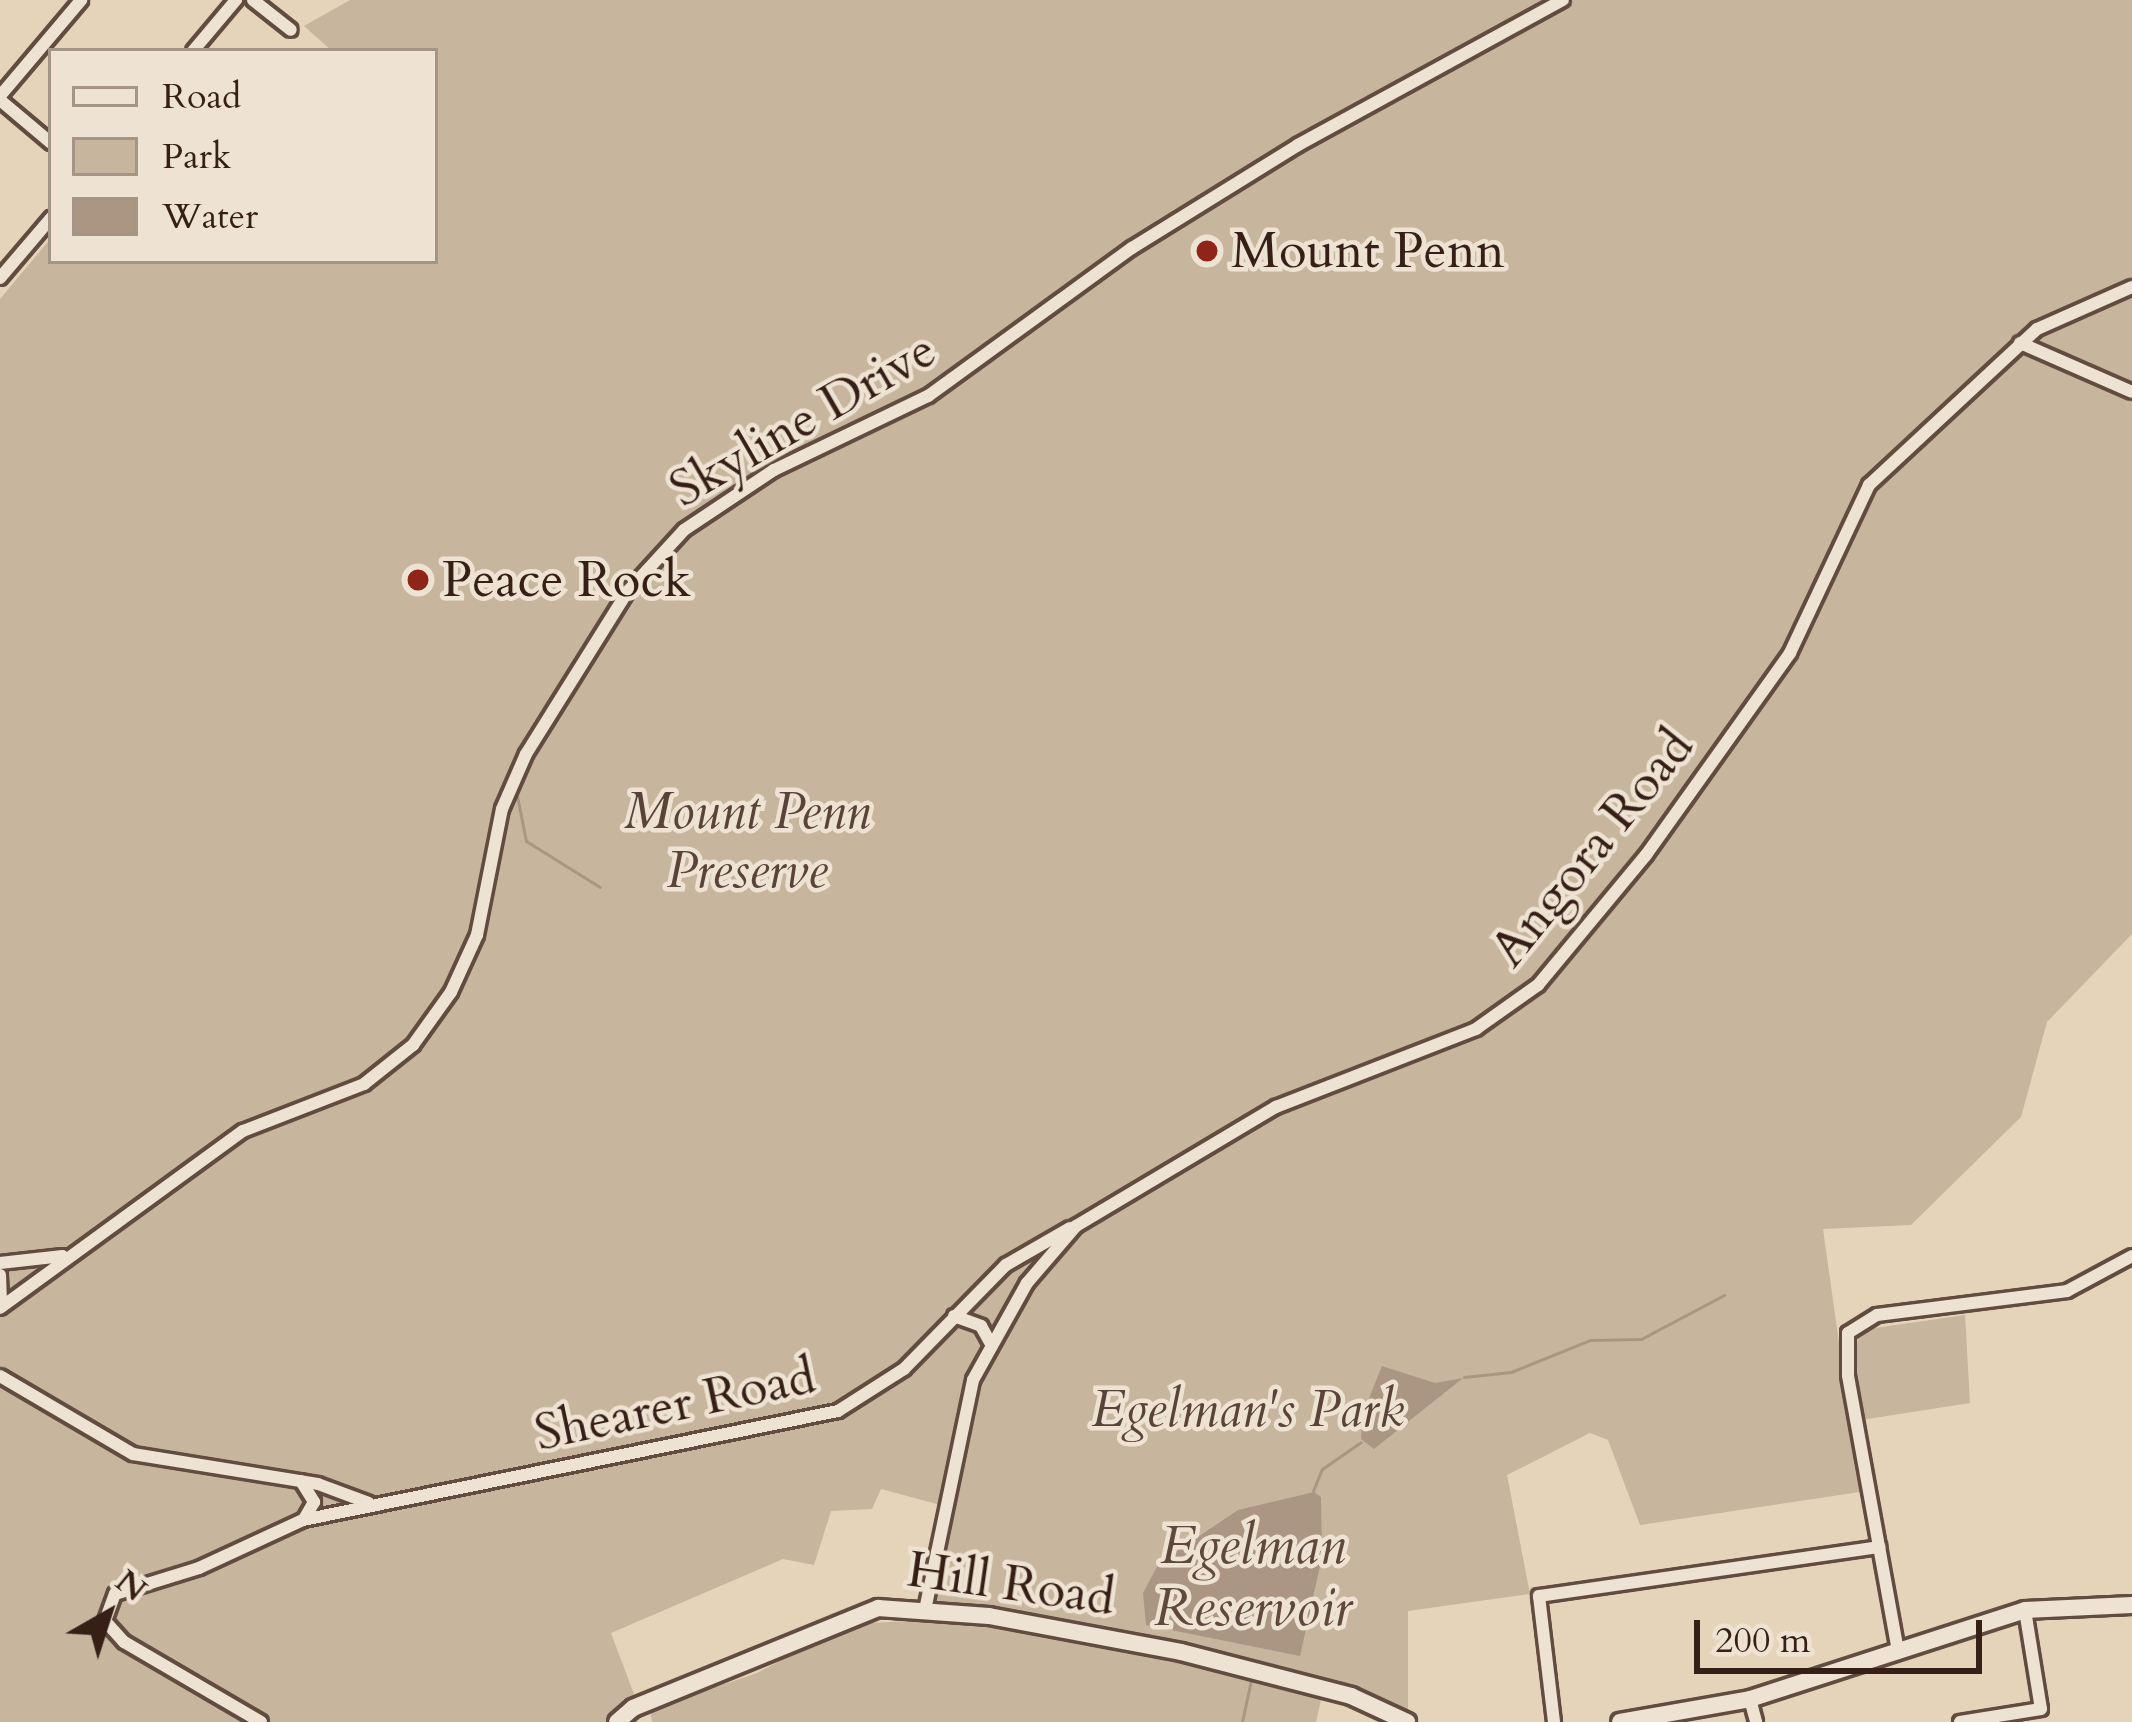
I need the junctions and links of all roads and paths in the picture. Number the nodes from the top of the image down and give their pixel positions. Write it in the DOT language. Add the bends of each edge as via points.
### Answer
graph roads {
  1 [pos="81,0"];
  2 [pos="236,0"];
  3 [pos="253,0"];
  4 [pos="1563,0"];
  5 [pos="290,30"];
  6 [pos="196,48"];
  7 [pos="0,98"];
  8 [pos="48,140"];
  9 [pos="48,222"];
  10 [pos="0,278"];
  11 [pos="2132,287"];
  12 [pos="2020,343"];
  13 [pos="2132,392"];
  14 [pos="1076,1226"];
  15 [pos="70,1255"];
  16 [pos="2132,1256"];
  17 [pos="0,1263"];
  18 [pos="0,1275"];
  19 [pos="0,1308"];
  20 [pos="954,1316"];
  21 [pos="990,1342"];
  22 [pos="0,1376"];
  23 [pos="300,1481"];
  24 [pos="370,1504"];
  25 [pos="303,1520"];
  26 [pos="1879,1547"];
  27 [pos="2132,1605"];
  28 [pos="925,1610"];
  29 [pos="2025,1610"];
  30 [pos="1898,1651"];
  31 [pos="1750,1700"];
  32 [pos="1398,1720"];
  33 [pos="261,1722"];
  34 [pos="617,1722"];
  35 [pos="1554,1722"];
  36 [pos="1620,1722"];
  37 [pos="1756,1722"];
  38 [pos="1960,1722"];
  1 -- 7 [label="street"];
  2 -- 6 [label="street"];
  3 -- 5 [label="street"];
  4 -- 15 [label="street, Skyline Drive" via="1298,146 1132,248 928,396 774,470 684,530 628,591 526,754 502,809 476,935 451,992 413,1045 364,1084 243,1131"];
  7 -- 8 [label="street"];
  9 -- 10 [label="street"];
  11 -- 12 [label="street, Angora Road" via="2082,304"];
  12 -- 13 [label="street"];
  12 -- 14 [label="street, Angora Road" via="1869,485 1790,652 1646,855 1538,985 1476,1029 1276,1107"];
  14 -- 20 [label="street, Shearer Road" via="1024,1251"];
  14 -- 21 [label="street, Angora Road"];
  15 -- 17 [label="street, Skyline Drive"];
  15 -- 19 [label="street, Skyline Drive"];
  16 -- 26 [label="street" via="2067,1291 1877,1315 1848,1333 1848,1375"];
  18 -- 19 [label="street, Skyline Drive"];
  20 -- 21 [label="street" via="972,1321"];
  20 -- 24 [label="street, Shearer Road" via="886,1384 815,1419"];
  21 -- 28 [label="street, Angora Road" via="960,1420"];
  22 -- 23 [label="street" via="133,1454 223,1475"];
  23 -- 24 [label="street"];
  23 -- 25 [label="street" via="314,1502"];
  24 -- 25 [label="street, Shearer Road"];
  25 -- 33 [label="street, Shearer Road" via="199,1568 123,1588 105,1612 124,1642"];
  26 -- 30 [label="street"];
  26 -- 35 [label="street" via="1539,1596"];
  27 -- 29 [label="street"];
  28 -- 32 [label="street, Hill Road" via="1181,1652 1351,1696"];
  28 -- 34 [label="street, Hill Road" via="861,1612 745,1668 633,1708"];
  29 -- 30 [label="street"];
  29 -- 38 [label="street" via="2041,1708"];
  30 -- 31 [label="street"];
  31 -- 36 [label="street"];
  31 -- 37 [label="street"];
}
